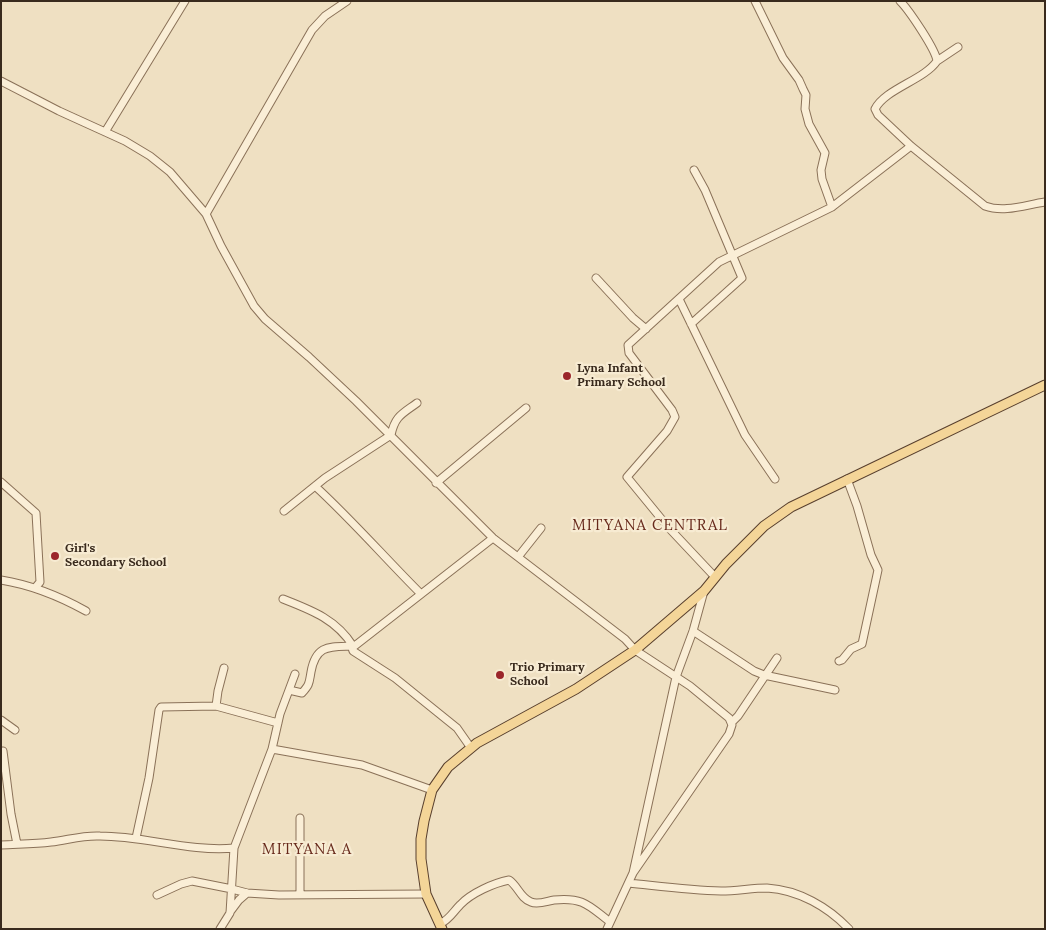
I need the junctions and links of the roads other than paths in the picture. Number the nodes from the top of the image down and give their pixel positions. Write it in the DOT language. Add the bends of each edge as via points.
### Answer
graph roads {
  1 [pos="185,1"];
  2 [pos="347,1"];
  3 [pos="755,1"];
  4 [pos="900,1"];
  5 [pos="958,47"];
  6 [pos="937,61"];
  7 [pos="1,80"];
  8 [pos="105,132"];
  9 [pos="911,146"];
  10 [pos="694,170"];
  11 [pos="1045,202"];
  12 [pos="832,207"];
  13 [pos="206,214"];
  14 [pos="734,255"];
  15 [pos="596,278"];
  16 [pos="679,299"];
  17 [pos="692,324"];
  18 [pos="646,329"];
  19 [pos="1045,385"];
  20 [pos="417,403"];
  21 [pos="526,408"];
  22 [pos="391,436"];
  23 [pos="775,479"];
  24 [pos="847,479"];
  25 [pos="1,482"];
  26 [pos="436,483"];
  27 [pos="315,486"];
  28 [pos="284,511"];
  29 [pos="541,528"];
  30 [pos="493,538"];
  31 [pos="518,557"];
  32 [pos="715,577"];
  33 [pos="1,580"];
  34 [pos="35,588"];
  35 [pos="704,591"];
  36 [pos="421,594"];
  37 [pos="282,598"];
  38 [pos="86,610"];
  39 [pos="692,631"];
  40 [pos="353,646"];
  41 [pos="635,650"];
  42 [pos="777,658"];
  43 [pos="839,661"];
  44 [pos="224,668"];
  45 [pos="294,674"];
  46 [pos="764,675"];
  47 [pos="676,677"];
  48 [pos="289,690"];
  49 [pos="835,690"];
  50 [pos="216,706"];
  51 [pos="1,720"];
  52 [pos="278,722"];
  53 [pos="732,722"];
  54 [pos="15,730"];
  55 [pos="471,748"];
  56 [pos="272,749"];
  57 [pos="3,751"];
  58 [pos="432,790"];
  59 [pos="300,818"];
  60 [pos="136,838"];
  61 [pos="17,844"];
  62 [pos="1,845"];
  63 [pos="234,848"];
  64 [pos="633,873"];
  65 [pos="629,883"];
  66 [pos="232,888"];
  67 [pos="247,893"];
  68 [pos="426,894"];
  69 [pos="157,895"];
  70 [pos="300,895"];
  71 [pos="230,913"];
  72 [pos="441,926"];
  73 [pos="609,926"];
  74 [pos="220,929"];
  75 [pos="849,929"];
  1 -- 8 [label="street"];
  2 -- 13 [label="street" via="312,30"];
  3 -- 12 [label="street" via="783,58 806,95 808,124 825,153 822,179"];
  4 -- 6 [label="street"];
  5 -- 6 [label="street"];
  6 -- 9 [label="street" via="885,98 875,109"];
  7 -- 8 [label="street"];
  8 -- 13 [label="street" via="161,165"];
  9 -- 11 [label="street" via="994,210"];
  9 -- 12 [label="street"];
  10 -- 14 [label="street"];
  12 -- 14 [label="street"];
  13 -- 22 [label="street" via="259,313"];
  14 -- 16 [label="street" via="719,262"];
  14 -- 17 [label="street" via="741,280"];
  15 -- 18 [label="street"];
  16 -- 17 [label="street"];
  16 -- 18 [label="street"];
  17 -- 23 [label="street" via="746,435"];
  18 -- 32 [label="street" via="628,349 675,418 627,477"];
  19 -- 24 [label="main road"];
  20 -- 22 [label="street" via="399,416"];
  21 -- 26 [label="street"];
  22 -- 26 [label="street"];
  22 -- 27 [label="street"];
  24 -- 32 [label="main road" via="791,507 764,526"];
  24 -- 43 [label="street" via="878,575 862,644 851,649"];
  25 -- 34 [label="street" via="36,513 40,582"];
  26 -- 30 [label="street"];
  27 -- 28 [label="street"];
  27 -- 36 [label="street"];
  29 -- 31 [label="street"];
  30 -- 31 [label="street"];
  30 -- 36 [label="street"];
  31 -- 41 [label="street"];
  32 -- 35 [label="main road"];
  33 -- 34 [label="street"];
  34 -- 38 [label="street"];
  35 -- 39 [label="street"];
  35 -- 41 [label="main road"];
  36 -- 40 [label="street"];
  37 -- 40 [label="street" via="323,616"];
  39 -- 46 [label="street"];
  39 -- 47 [label="street"];
  40 -- 48 [label="street" via="321,649 311,670 310,685 302,693"];
  40 -- 55 [label="street" via="353,651 395,678 457,728"];
  41 -- 47 [label="street"];
  41 -- 55 [label="main road" via="576,689"];
  42 -- 46 [label="street"];
  44 -- 50 [label="street"];
  45 -- 48 [label="street"];
  46 -- 49 [label="street"];
  46 -- 53 [label="street"];
  47 -- 53 [label="street"];
  47 -- 64 [label="street"];
  48 -- 52 [label="street"];
  50 -- 52 [label="street"];
  50 -- 60 [label="street" via="161,707 159,710 150,778"];
  51 -- 54 [label="street"];
  52 -- 56 [label="street"];
  53 -- 64 [label="street" via="729,734"];
  55 -- 58 [label="main road" via="448,767"];
  56 -- 58 [label="street" via="362,765"];
  56 -- 63 [label="street"];
  57 -- 61 [label="street"];
  58 -- 68 [label="main road" via="421,839"];
  59 -- 70 [label="street"];
  60 -- 61 [label="street" via="77,837"];
  60 -- 63 [label="street" via="194,847"];
  61 -- 62 [label="street"];
  63 -- 66 [label="street"];
  64 -- 65 [label="street"];
  65 -- 73 [label="street"];
  65 -- 75 [label="street" via="690,890 782,890 813,901"];
  66 -- 67 [label="street"];
  66 -- 69 [label="street" via="192,881"];
  66 -- 71 [label="street"];
  67 -- 70 [label="street"];
  67 -- 71 [label="street"];
  68 -- 70 [label="street"];
  68 -- 72 [label="main road"];
  71 -- 74 [label="street"];
  72 -- 73 [label="street" via="470,897 509,880 529,902 579,901 593,908"];
}
